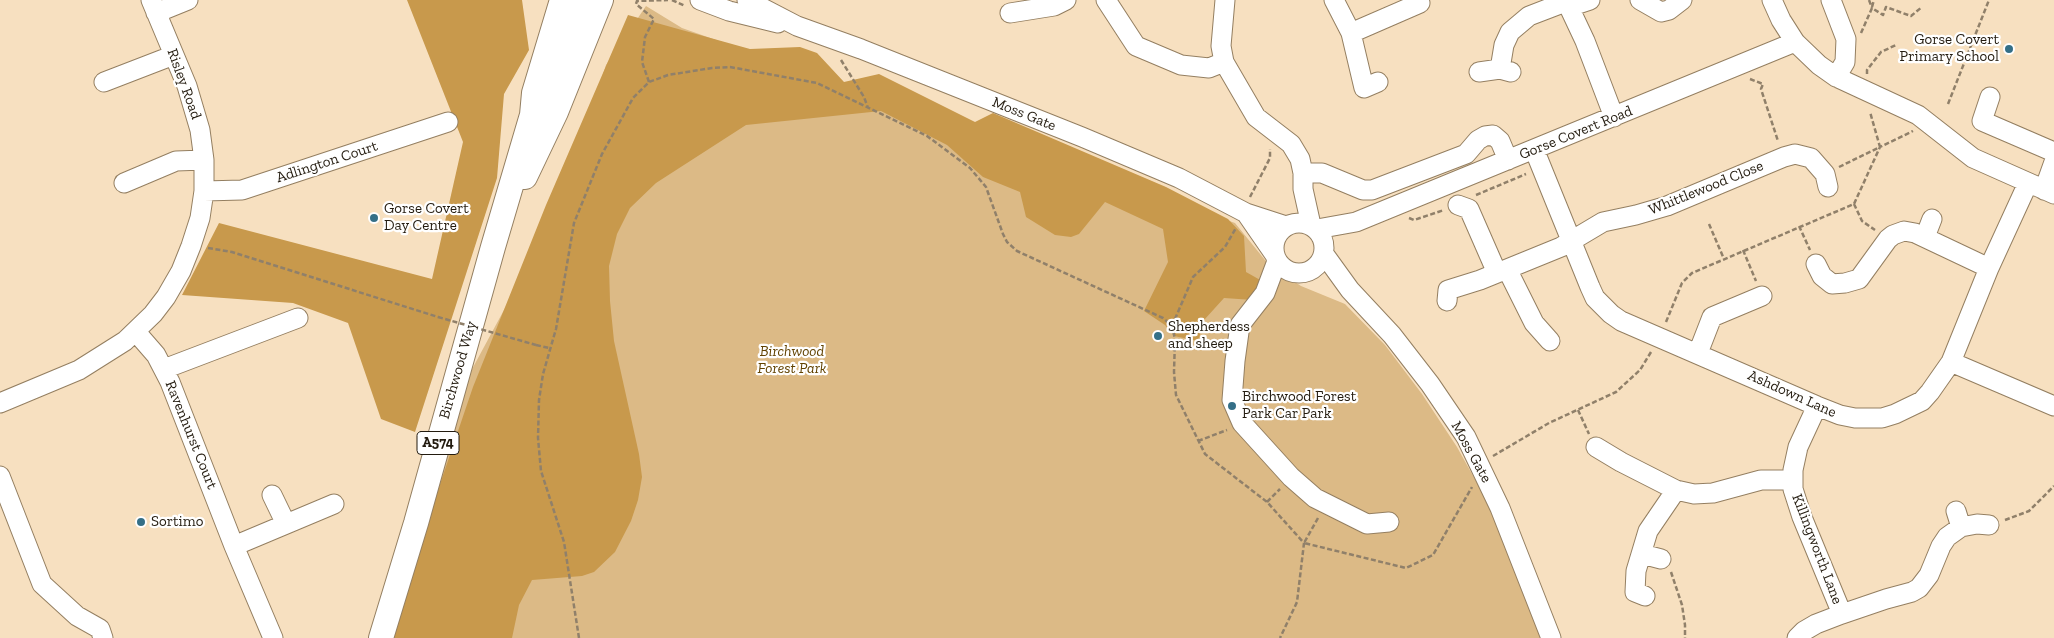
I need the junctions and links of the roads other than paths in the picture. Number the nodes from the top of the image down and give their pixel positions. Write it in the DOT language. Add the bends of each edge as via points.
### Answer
graph roads {
  1 [pos="188,0"];
  2 [pos="562,0"];
  3 [pos="579,0"];
  4 [pos="601,0"];
  5 [pos="747,0"];
  6 [pos="1066,0"];
  7 [pos="1106,0"];
  8 [pos="1226,0"];
  9 [pos="1334,0"];
  10 [pos="1419,0"];
  11 [pos="1590,0"];
  12 [pos="1640,0"];
  13 [pos="1682,0"];
  14 [pos="1772,0"];
  15 [pos="1831,0"];
  16 [pos="693,3"];
  17 [pos="1564,3"];
  18 [pos="154,6"];
  19 [pos="1010,13"];
  20 [pos="797,26"];
  21 [pos="1351,33"];
  22 [pos="1795,42"];
  23 [pos="174,55"];
  24 [pos="1224,62"];
  25 [pos="1479,72"];
  26 [pos="1836,77"];
  27 [pos="104,82"];
  28 [pos="1378,82"];
  29 [pos="1990,97"];
  30 [pos="532,115"];
  31 [pos="1614,118"];
  32 [pos="448,122"];
  33 [pos="1534,149"];
  34 [pos="2054,152"];
  35 [pos="204,160"];
  36 [pos="1508,160"];
  37 [pos="2054,162"];
  38 [pos="1826,180"];
  39 [pos="1303,181"];
  40 [pos="124,183"];
  41 [pos="2042,189"];
  42 [pos="204,191"];
  43 [pos="1458,205"];
  44 [pos="1244,212"];
  45 [pos="1932,219"];
  46 [pos="1356,222"];
  47 [pos="1287,225"];
  48 [pos="1314,227"];
  49 [pos="1925,237"];
  50 [pos="1571,240"];
  51 [pos="492,247"];
  52 [pos="1325,251"];
  53 [pos="1276,258"];
  54 [pos="1816,264"];
  55 [pos="1989,268"];
  56 [pos="1502,271"];
  57 [pos="1306,272"];
  58 [pos="1350,290"];
  59 [pos="1265,293"];
  60 [pos="1762,296"];
  61 [pos="1447,301"];
  62 [pos="298,318"];
  63 [pos="136,332"];
  64 [pos="1550,341"];
  65 [pos="1698,353"];
  66 [pos="1950,362"];
  67 [pos="164,369"];
  68 [pos="0,403"];
  69 [pos="1817,406"];
  70 [pos="2054,406"];
  71 [pos="1596,447"];
  72 [pos="0,476"];
  73 [pos="1793,480"];
  74 [pos="1676,490"];
  75 [pos="272,495"];
  76 [pos="334,504"];
  77 [pos="1389,522"];
  78 [pos="286,524"];
  79 [pos="1989,525"];
  80 [pos="234,546"];
  81 [pos="1642,554"];
  82 [pos="1661,559"];
  83 [pos="1645,596"];
  84 [pos="1842,614"];
  85 [pos="103,638"];
  86 [pos="273,638"];
  87 [pos="381,638"];
  88 [pos="1551,638"];
  89 [pos="1797,638"];
  1 -- 18 [label="street"];
  2 -- 30 [label="main road, Birchwood Way / A574" via="534,93"];
  3 -- 30 [label="street, A574" via="547,93"];
  4 -- 51 [label="main road, Birchwood Way / A574" via="556,112"];
  5 -- 20 [label="street, Moss Gate"];
  6 -- 19 [label="street" via="1054,6"];
  7 -- 24 [label="street" via="1136,46 1181,65 1209,68"];
  8 -- 24 [label="street" via="1221,46"];
  9 -- 21 [label="street"];
  10 -- 21 [label="street" via="1420,3"];
  11 -- 17 [label="street"];
  12 -- 13 [label="street" via="1661,12"];
  14 -- 22 [label="street"];
  15 -- 26 [label="street" via="1846,39 1845,62"];
  16 -- 20 [label="street, Moss Gate"];
  17 -- 25 [label="street" via="1529,16 1514,28 1504,45 1506,71"];
  17 -- 31 [label="street" via="1585,41"];
  18 -- 23 [label="street, Risley Road"];
  20 -- 44 [label="street, Moss Gate" via="1082,137 1179,178"];
  21 -- 28 [label="street" via="1364,88"];
  22 -- 26 [label="street"];
  22 -- 31 [label="street, Gorse Covert Road"];
  23 -- 27 [label="street"];
  23 -- 35 [label="street, Risley Road" via="196,111"];
  24 -- 39 [label="street" via="1256,117 1291,144 1300,159"];
  26 -- 41 [label="street" via="1905,107 1973,158"];
  29 -- 34 [label="street" via="1982,121"];
  30 -- 51 [label="main road, Birchwood Way / A574"];
  31 -- 33 [label="street, Gorse Covert Road"];
  32 -- 42 [label="street, Adlington Court" via="242,190"];
  33 -- 36 [label="street, Gorse Covert Road"];
  33 -- 50 [label="street, Ashdown Lane"];
  35 -- 40 [label="street" via="176,161"];
  35 -- 42 [label="street, Risley Road"];
  36 -- 39 [label="street" via="1500,141 1493,135 1478,140 1466,154 1372,190 1363,190 1322,173"];
  36 -- 46 [label="street, Gorse Covert Road"];
  37 -- 41 [label="street, Ashdown Lane"];
  38 -- 50 [label="street, Whittlewood Close" via="1811,158 1794,154 1667,206 1603,222"];
  39 -- 47 [label="street"];
  39 -- 48 [label="street"];
  41 -- 55 [label="street, Ashdown Lane"];
  42 -- 63 [label="street, Risley Road" via="200,218 181,271 166,297"];
  43 -- 56 [label="street" via="1469,209"];
  44 -- 47 [label="street, Moss Gate"];
  44 -- 53 [label="street, Moss Gate"];
  45 -- 49 [label="street"];
  46 -- 48 [label="street, Gorse Covert Road"];
  46 -- 52 [label="street, Gorse Covert Road"];
  47 -- 48 [label="street, Moss Gate" via="1299,222"];
  47 -- 53 [label="street" via="1275,239"];
  48 -- 52 [label="street, Moss Gate" via="1322,234"];
  49 -- 54 [label="street" via="1904,231 1893,234 1859,279 1846,283 1832,284 1822,276"];
  49 -- 55 [label="street"];
  50 -- 56 [label="street, Whittlewood Close"];
  50 -- 65 [label="street, Ashdown Lane" via="1590,287 1603,307 1621,321"];
  51 -- 87 [label="main road, Birchwood Way / A574"];
  52 -- 57 [label="street" via="1316,268"];
  52 -- 58 [label="street, Moss Gate"];
  53 -- 57 [label="street, Moss Gate" via="1288,271"];
  53 -- 59 [label="street"];
  55 -- 66 [label="street, Ashdown Lane"];
  56 -- 61 [label="street, Whittlewood Close" via="1448,290"];
  56 -- 64 [label="street" via="1534,323"];
  57 -- 58 [label="street, Moss Gate"];
  57 -- 59 [label="street"];
  58 -- 88 [label="street, Moss Gate" via="1392,335 1466,437 1500,508"];
  59 -- 77 [label="street" via="1240,325 1232,400 1242,424 1315,498 1366,524"];
  60 -- 65 [label="street" via="1712,317"];
  62 -- 67 [label="street"];
  63 -- 67 [label="street, Ravenhurst Court"];
  63 -- 68 [label="street, Risley Road" via="79,370"];
  65 -- 69 [label="street, Ashdown Lane"];
  66 -- 69 [label="street, Ashdown Lane" via="1922,401 1895,414 1882,418 1855,418"];
  66 -- 70 [label="street"];
  67 -- 80 [label="street, Ravenhurst Court"];
  69 -- 73 [label="street, Killingworth Lane" via="1798,447"];
  71 -- 74 [label="street"];
  72 -- 85 [label="street" via="42,584 77,616 100,629"];
  73 -- 74 [label="street" via="1761,480 1713,493 1694,494"];
  73 -- 84 [label="street, Killingworth Lane" via="1795,498"];
  74 -- 81 [label="street" via="1648,532"];
  75 -- 78 [label="street"];
  76 -- 78 [label="street"];
  78 -- 80 [label="street"];
  79 -- 84 [label="street" via="1959,519 1941,546 1915,599 1886,599"];
  80 -- 86 [label="street, Ravenhurst Court"];
  81 -- 82 [label="street"];
  81 -- 83 [label="street" via="1636,571 1635,592"];
  84 -- 89 [label="street, Killingworth Lane" via="1810,628"];
}
